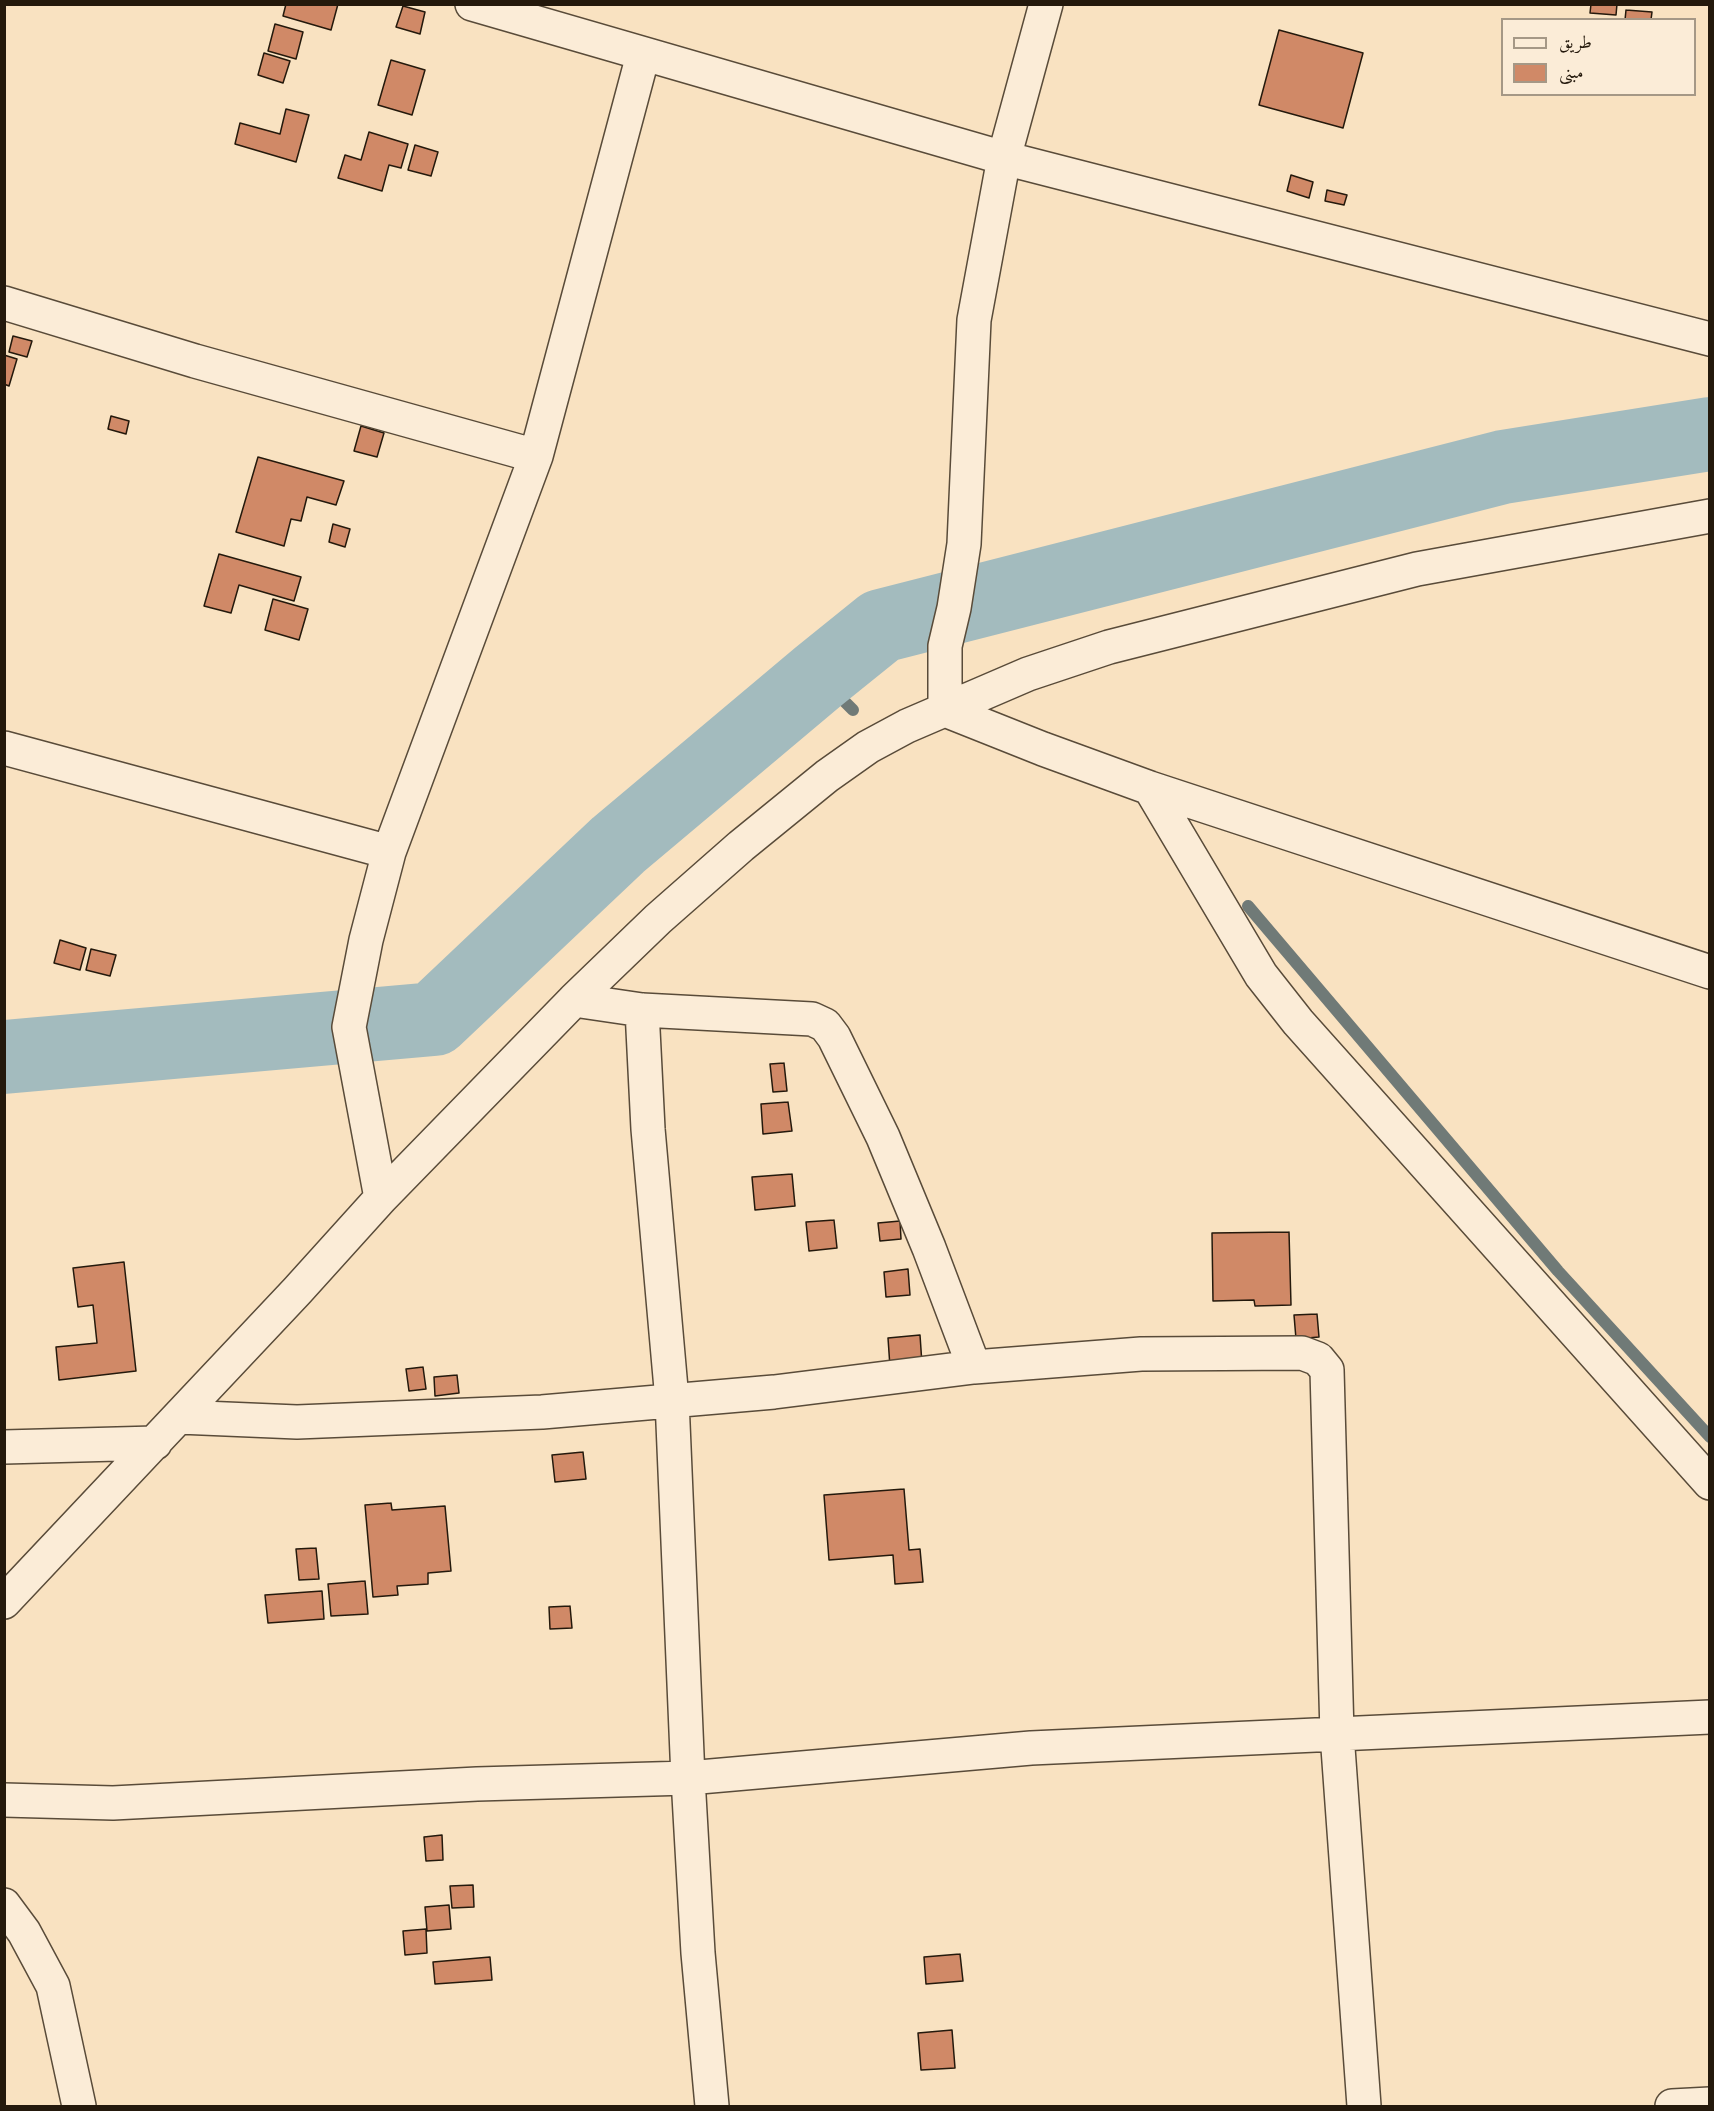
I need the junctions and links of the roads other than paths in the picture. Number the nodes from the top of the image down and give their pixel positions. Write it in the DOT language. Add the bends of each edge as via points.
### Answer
graph roads {
  1 [pos="472,4"];
  2 [pos="1046,4"];
  3 [pos="643,55"];
  4 [pos="1004,158"];
  5 [pos="4,303"];
  6 [pos="1710,339"];
  7 [pos="536,456"];
  8 [pos="1710,516"];
  9 [pos="945,710"];
  10 [pos="4,748"];
  11 [pos="1150,788"];
  12 [pos="389,852"];
  13 [pos="1710,972"];
  14 [pos="574,1000"];
  15 [pos="642,1010"];
  16 [pos="381,1198"];
  17 [pos="974,1367"];
  18 [pos="672,1400"];
  19 [pos="179,1417"];
  20 [pos="155,1443"];
  21 [pos="4,1447"];
  22 [pos="1710,1483"];
  23 [pos="4,1602"];
  24 [pos="1710,1718"];
  25 [pos="1337,1734"];
  26 [pos="688,1778"];
  27 [pos="4,1800"];
  28 [pos="4,1905"];
  29 [pos="1710,2104"];
  30 [pos="79,2106"];
  31 [pos="712,2106"];
  32 [pos="1365,2106"];
  33 [pos="1672,2106"];
  1 -- 3 [label="street"];
  2 -- 4 [label="street"];
  3 -- 4 [label="street"];
  3 -- 7 [label="street"];
  4 -- 6 [label="street"];
  4 -- 9 [label="street" via="974,320 964,544 945,646"];
  5 -- 7 [label="street"];
  7 -- 12 [label="street"];
  8 -- 9 [label="street" via="1417,569 1302,598 1109,647 1028,674"];
  9 -- 11 [label="street"];
  9 -- 14 [label="street" via="868,747 826,776 658,919"];
  10 -- 12 [label="street"];
  11 -- 13 [label="street"];
  11 -- 22 [label="street" via="1261,975 1298,1022"];
  12 -- 16 [label="street" via="349,1028"];
  14 -- 15 [label="street"];
  14 -- 16 [label="street"];
  15 -- 17 [label="street" via="812,1019 825,1025 883,1137"];
  15 -- 18 [label="street" via="648,1129"];
  16 -- 19 [label="street"];
  17 -- 18 [label="street" via="774,1392"];
  17 -- 25 [label="street" via="1141,1354 1302,1353 1318,1359 1327,1371"];
  18 -- 19 [label="street" via="542,1412 390,1419 297,1422"];
  18 -- 26 [label="street"];
  19 -- 20 [label="street"];
  20 -- 21 [label="street"];
  20 -- 23 [label="street"];
  24 -- 25 [label="street"];
  25 -- 26 [label="street" via="1030,1748"];
  25 -- 32 [label="street"];
  26 -- 27 [label="street" via="477,1784 113,1803"];
  26 -- 31 [label="street"];
  28 -- 30 [label="street" via="24,1932 53,1986"];
  29 -- 33 [label="street"];
}
